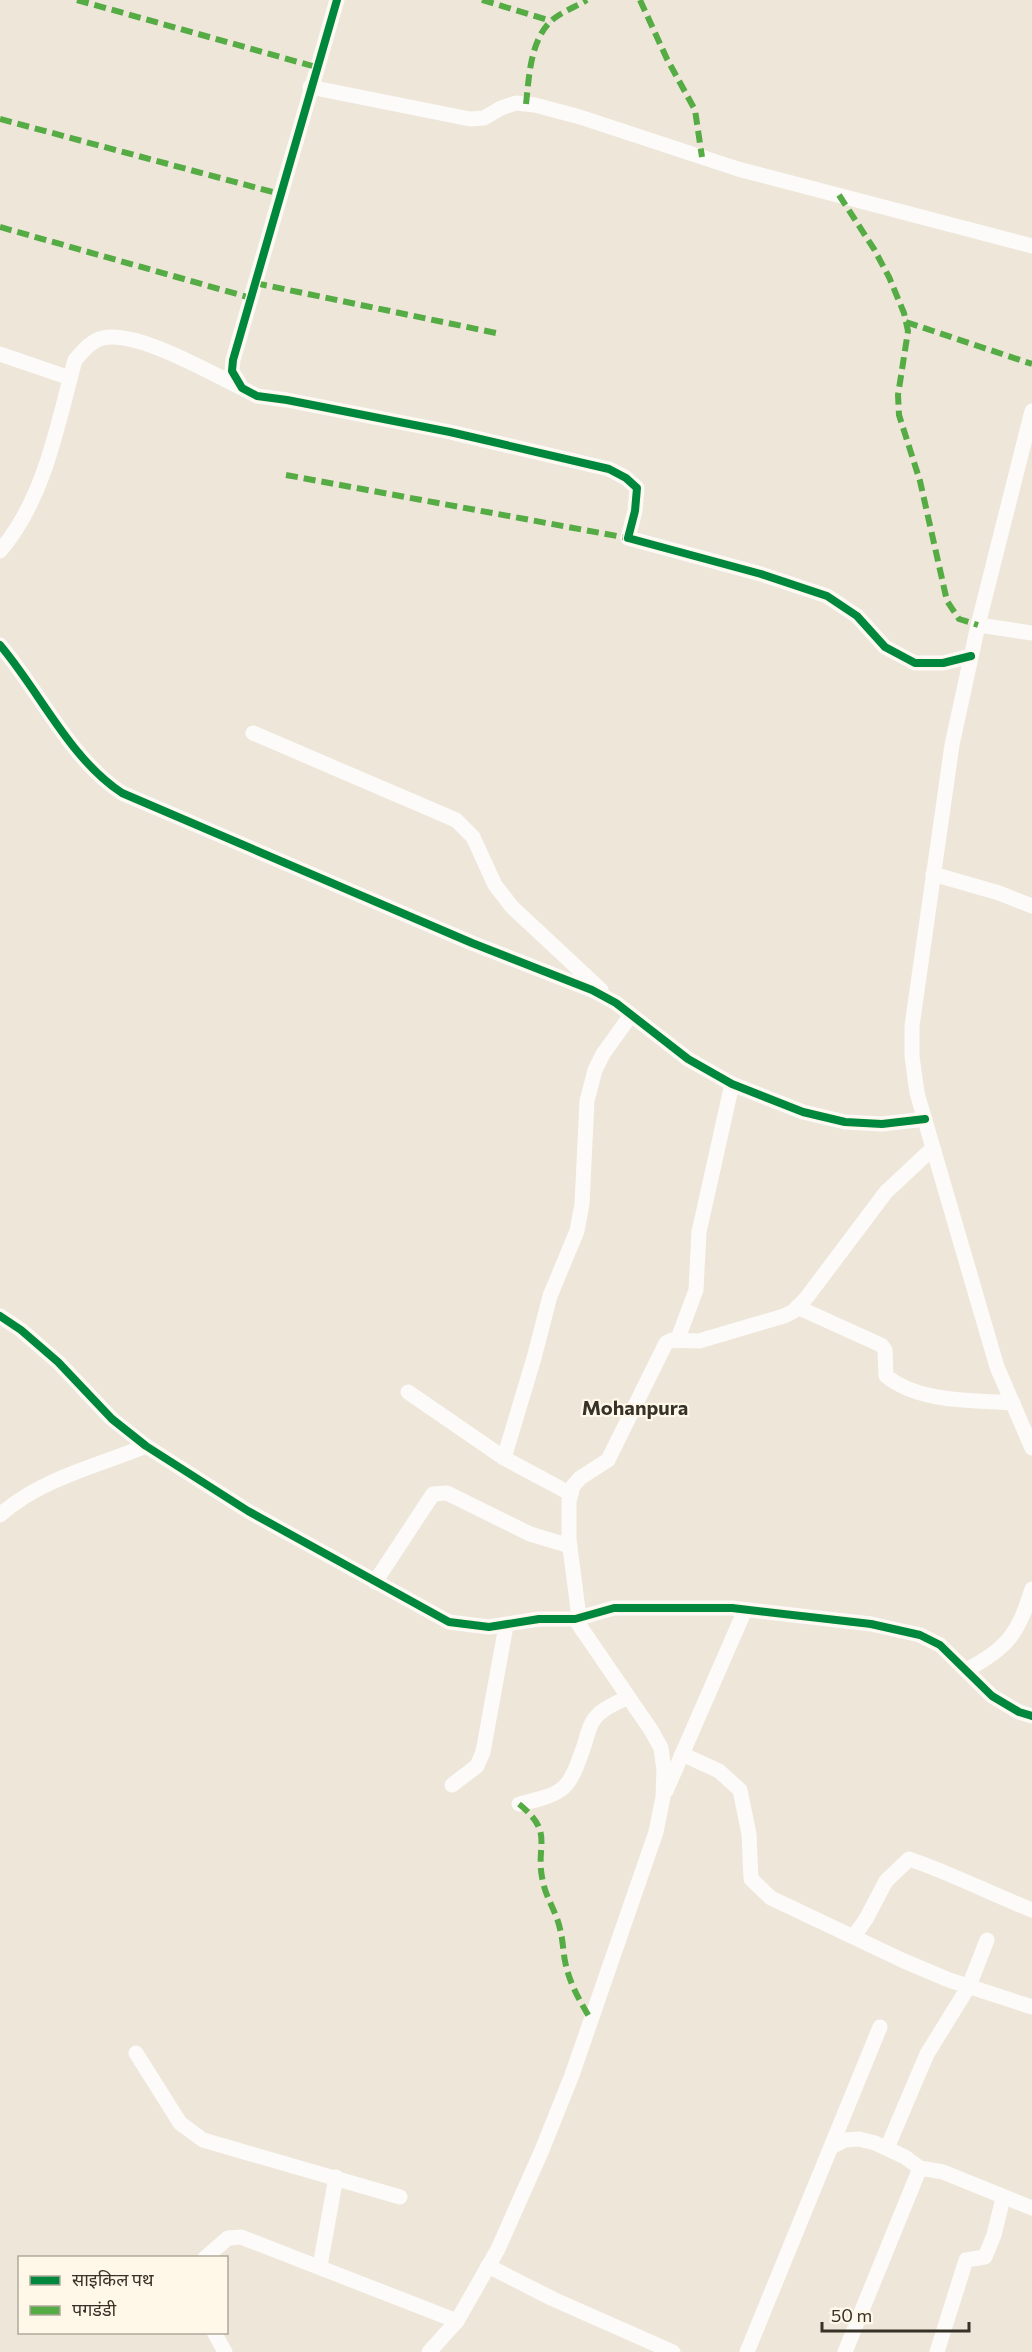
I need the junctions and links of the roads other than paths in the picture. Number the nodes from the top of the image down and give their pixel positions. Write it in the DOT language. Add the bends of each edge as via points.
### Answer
graph roads {
  1 [pos="337,0"];
  2 [pos="310,87"];
  3 [pos="1032,246"];
  4 [pos="0,354"];
  5 [pos="70,378"];
  6 [pos="242,388"];
  7 [pos="1032,411"];
  8 [pos="0,551"];
  9 [pos="978,624"];
  10 [pos="1032,633"];
  11 [pos="0,645"];
  12 [pos="971,656"];
  13 [pos="253,733"];
  14 [pos="933,874"];
  15 [pos="1032,906"];
  16 [pos="616,1003"];
  17 [pos="631,1015"];
  18 [pos="732,1084"];
  19 [pos="925,1119"];
  20 [pos="933,1148"];
  21 [pos="797,1308"];
  22 [pos="0,1316"];
  23 [pos="677,1341"];
  24 [pos="408,1392"];
  25 [pos="1013,1403"];
  26 [pos="146,1446"];
  27 [pos="1032,1448"];
  28 [pos="504,1458"];
  29 [pos="571,1494"];
  30 [pos="0,1515"];
  31 [pos="570,1546"];
  32 [pos="375,1582"];
  33 [pos="1032,1589"];
  34 [pos="745,1610"];
  35 [pos="577,1618"];
  36 [pos="506,1626"];
  37 [pos="966,1670"];
  38 [pos="628,1697"];
  39 [pos="1032,1716"];
  40 [pos="682,1754"];
  41 [pos="452,1785"];
  42 [pos="663,1797"];
  43 [pos="519,1804"];
  44 [pos="1032,1910"];
  45 [pos="854,1936"];
  46 [pos="987,1940"];
  47 [pos="969,1986"];
  48 [pos="1032,2007"];
  49 [pos="880,2027"];
  50 [pos="136,2053"];
  51 [pos="832,2146"];
  52 [pos="887,2148"];
  53 [pos="920,2168"];
  54 [pos="336,2177"];
  55 [pos="400,2197"];
  56 [pos="1003,2198"];
  57 [pos="1032,2208"];
  58 [pos="207,2256"];
  59 [pos="320,2266"];
  60 [pos="488,2266"];
  61 [pos="457,2321"];
  62 [pos="214,2334"];
  63 [pos="225,2352"];
  64 [pos="429,2352"];
  65 [pos="672,2352"];
  66 [pos="747,2352"];
  67 [pos="845,2352"];
  68 [pos="937,2352"];
  1 -- 2 [label="street"];
  2 -- 3 [label="street" via="470,118 484,118 516,104 535,105 738,169"];
  2 -- 6 [label="street" via="233,360 232,371"];
  4 -- 5 [label="street"];
  5 -- 6 [label="street" via="75,360 89,343 117,336 149,346"];
  5 -- 8 [label="street" via="34,499"];
  6 -- 12 [label="street" via="257,396 440,430 609,469 637,488 628,538 827,596 857,615 885,647 915,663 943,663"];
  7 -- 9 [label="street"];
  9 -- 10 [label="street"];
  9 -- 12 [label="street"];
  11 -- 16 [label="street" via="85,761 122,793"];
  12 -- 14 [label="street" via="952,745"];
  13 -- 16 [label="street" via="456,820 473,837 495,885 512,907"];
  14 -- 15 [label="street"];
  14 -- 19 [label="street" via="912,1026 913,1065"];
  16 -- 17 [label="street"];
  17 -- 18 [label="street" via="688,1059"];
  17 -- 28 [label="street" via="595,1070 587,1101 577,1231 550,1296"];
  18 -- 19 [label="street" via="804,1112 845,1122 882,1124"];
  18 -- 23 [label="street" via="699,1232 696,1290"];
  19 -- 20 [label="street"];
  20 -- 21 [label="street" via="886,1192"];
  20 -- 25 [label="street" via="997,1367"];
  21 -- 23 [label="street" via="784,1316 699,1341"];
  21 -- 25 [label="street" via="882,1345 885,1376 916,1392"];
  22 -- 26 [label="street" via="58,1362 112,1419"];
  23 -- 29 [label="street" via="666,1343 608,1460 580,1478"];
  24 -- 28 [label="street"];
  25 -- 27 [label="street"];
  26 -- 30 [label="street" via="36,1489"];
  26 -- 32 [label="street" via="248,1511"];
  28 -- 29 [label="street"];
  29 -- 31 [label="street"];
  31 -- 32 [label="street" via="530,1534 447,1494 433,1494"];
  31 -- 35 [label="street"];
  32 -- 36 [label="street" via="449,1622 489,1628"];
  33 -- 37 [label="street" via="1021,1622 1005,1645"];
  34 -- 35 [label="street" via="614,1608"];
  34 -- 37 [label="street" via="871,1624 920,1635 940,1645"];
  34 -- 40 [label="street"];
  35 -- 36 [label="street" via="539,1619"];
  35 -- 38 [label="street"];
  36 -- 41 [label="street" via="483,1752 477,1766"];
  37 -- 39 [label="street" via="992,1696"];
  38 -- 42 [label="street" via="661,1748"];
  38 -- 43 [label="street" via="594,1719 569,1783 550,1795"];
  40 -- 42 [label="street"];
  40 -- 45 [label="street" via="719,1771 740,1790 751,1879 771,1898"];
  42 -- 60 [label="street" via="656,1832 572,2074"];
  44 -- 45 [label="street" via="909,1859 886,1881"];
  45 -- 47 [label="street"];
  46 -- 47 [label="street"];
  47 -- 48 [label="street"];
  47 -- 52 [label="street" via="927,2054"];
  49 -- 51 [label="street"];
  50 -- 54 [label="street" via="180,2123 203,2140"];
  51 -- 52 [label="street" via="859,2139"];
  51 -- 66 [label="street"];
  52 -- 53 [label="street"];
  53 -- 56 [label="street" via="943,2172"];
  53 -- 67 [label="street"];
  54 -- 55 [label="street"];
  54 -- 59 [label="street"];
  56 -- 57 [label="street"];
  56 -- 68 [label="street" via="985,2257 966,2260"];
  58 -- 59 [label="street" via="228,2238 241,2237"];
  59 -- 61 [label="street"];
  60 -- 61 [label="street"];
  60 -- 65 [label="street"];
  61 -- 64 [label="street"];
  62 -- 63 [label="street"];
}
